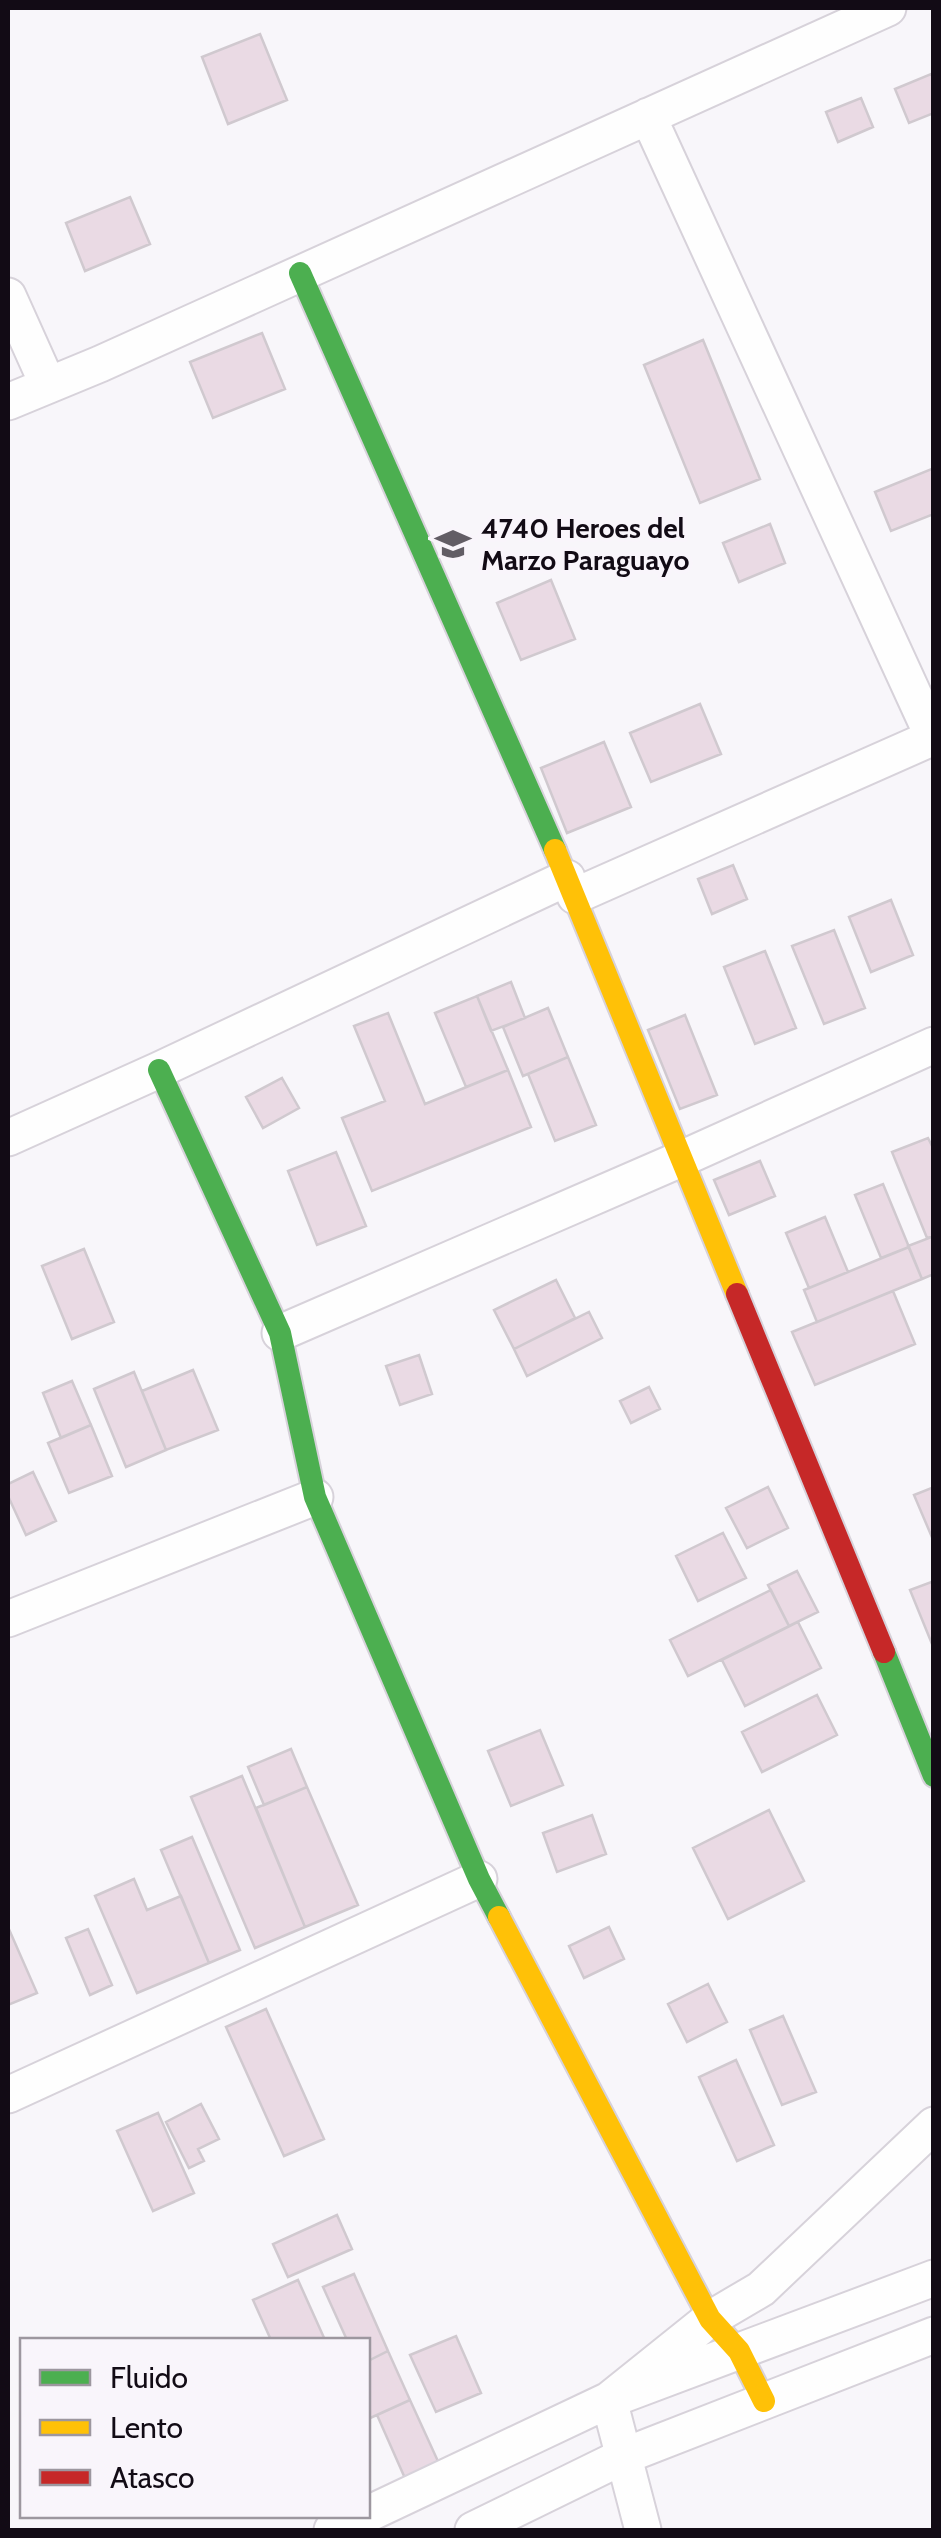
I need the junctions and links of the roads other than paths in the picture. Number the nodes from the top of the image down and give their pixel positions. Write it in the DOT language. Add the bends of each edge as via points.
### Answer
graph roads {
  1 [pos="888,8"];
  2 [pos="648,116"];
  3 [pos="300,273"];
  4 [pos="8,296"];
  5 [pos="48,385"];
  6 [pos="8,402"];
  7 [pos="933,737"];
  8 [pos="571,887"];
  9 [pos="934,1045"];
  10 [pos="159,1070"];
  11 [pos="8,1138"];
  12 [pos="680,1159"];
  13 [pos="280,1333"];
  14 [pos="315,1498"];
  15 [pos="8,1619"];
  16 [pos="934,1776"];
  17 [pos="479,1879"];
  18 [pos="8,2096"];
  19 [pos="934,2125"];
  20 [pos="934,2278"];
  21 [pos="710,2320"];
  22 [pos="934,2335"];
  23 [pos="740,2351"];
  24 [pos="609,2400"];
  25 [pos="764,2401"];
  26 [pos="624,2456"];
  27 [pos="370,2513"];
  28 [pos="359,2518"];
  29 [pos="332,2530"];
  30 [pos="473,2530"];
  31 [pos="643,2530"];
  1 -- 2 [label="street"];
  2 -- 3 [label="street"];
  2 -- 7 [label="street"];
  3 -- 5 [label="street"];
  3 -- 8 [label="street"];
  4 -- 5 [label="street"];
  5 -- 6 [label="street"];
  7 -- 8 [label="street"];
  8 -- 10 [label="street"];
  8 -- 12 [label="street"];
  9 -- 12 [label="street"];
  10 -- 11 [label="street"];
  10 -- 13 [label="street"];
  12 -- 13 [label="street"];
  12 -- 16 [label="street"];
  13 -- 14 [label="street"];
  14 -- 15 [label="street"];
  14 -- 17 [label="street"];
  17 -- 18 [label="street"];
  17 -- 21 [label="street"];
  19 -- 21 [label="street" via="761,2289"];
  20 -- 23 [label="street"];
  21 -- 23 [label="street"];
  21 -- 24 [label="street"];
  22 -- 25 [label="street"];
  23 -- 24 [label="street"];
  23 -- 25 [label="street"];
  24 -- 26 [label="street"];
  24 -- 27 [label="street"];
  25 -- 26 [label="street"];
  26 -- 30 [label="street"];
  26 -- 31 [label="street"];
  28 -- 29 [label="street"];
}
